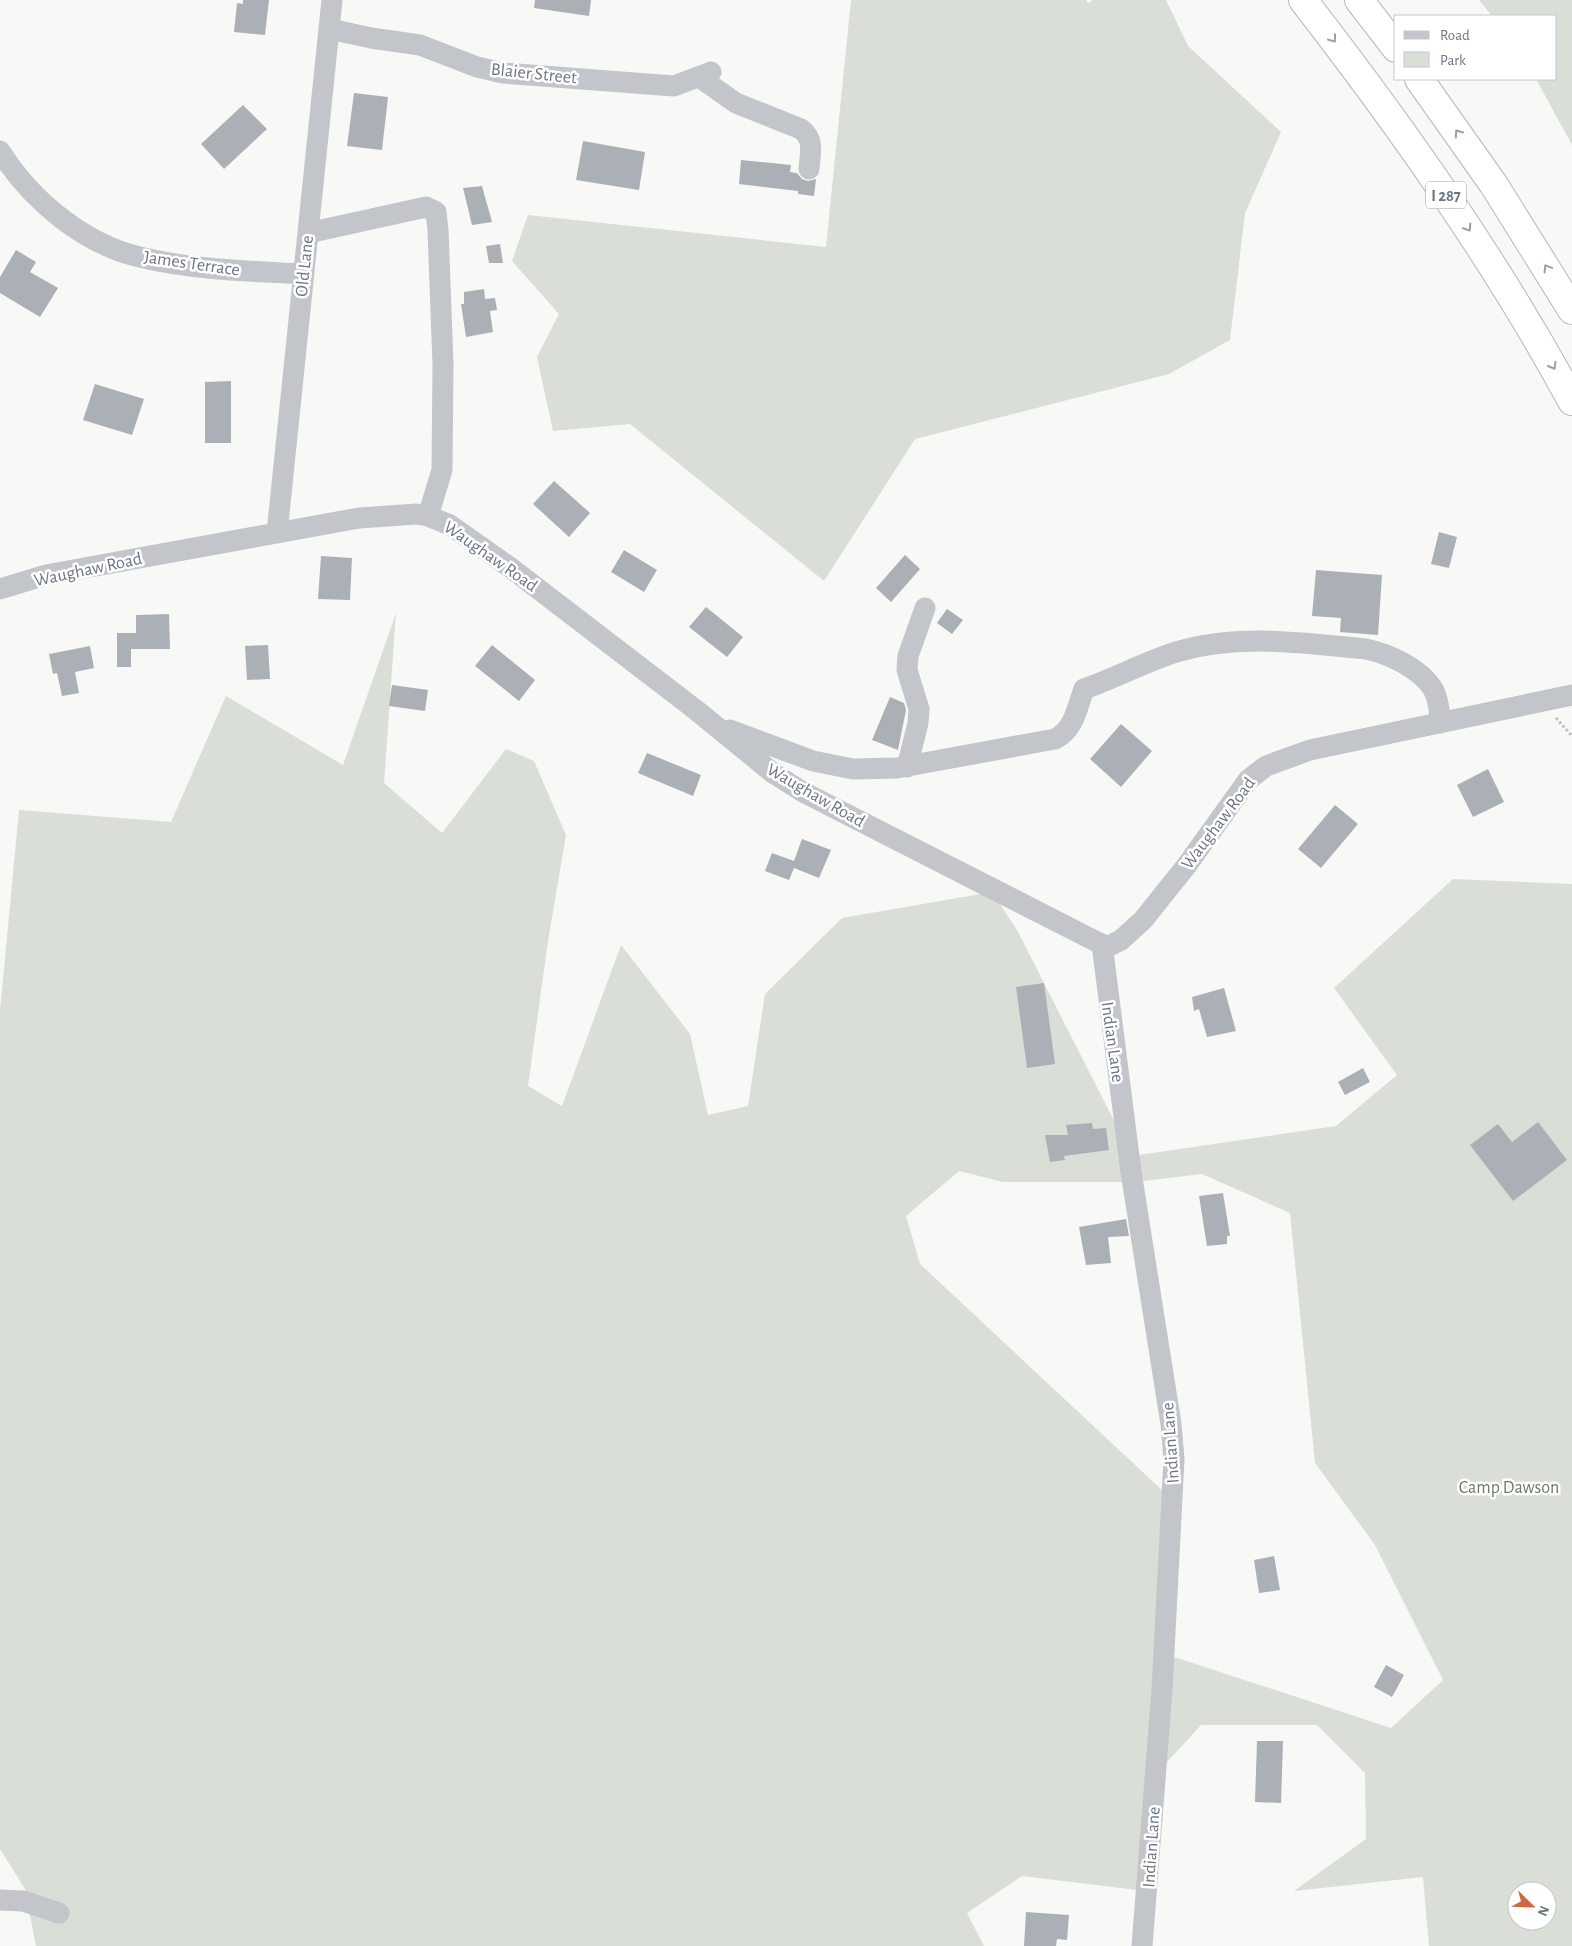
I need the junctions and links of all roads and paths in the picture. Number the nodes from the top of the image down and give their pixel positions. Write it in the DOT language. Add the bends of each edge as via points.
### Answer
graph roads {
  1 [pos="332,0"];
  2 [pos="1303,0"];
  3 [pos="1360,0"];
  4 [pos="330,29"];
  5 [pos="1394,45"];
  6 [pos="1420,80"];
  7 [pos="2,159"];
  8 [pos="809,169"];
  9 [pos="308,233"];
  10 [pos="304,274"];
  11 [pos="1572,310"];
  12 [pos="1572,401"];
  13 [pos="428,516"];
  14 [pos="277,533"];
  15 [pos="0,589"];
  16 [pos="925,608"];
  17 [pos="1572,694"];
  18 [pos="710,722"];
  19 [pos="1442,723"];
  20 [pos="907,766"];
  21 [pos="1102,944"];
  22 [pos="0,1900"];
  23 [pos="59,1913"];
  24 [pos="1142,1946"];
  1 -- 4 [label="street, Old Lane"];
  2 -- 12 [label="highway, I 287, one-way" via="1383,105 1457,211 1526,320"];
  3 -- 5 [label="highway"];
  4 -- 8 [label="street, Blaier Street" via="420,45 503,73 674,86 705,75 736,103 808,134 811,141"];
  4 -- 9 [label="street, Old Lane"];
  11 -- 6 [label="highway, I 287, one-way" via="1494,186"];
  7 -- 10 [label="street, James Terrace" via="50,209 79,230 110,246 152,260"];
  9 -- 10 [label="street, Old Lane"];
  9 -- 13 [label="street" via="426,207 436,212 443,364 442,470"];
  10 -- 14 [label="street, Old Lane"];
  13 -- 14 [label="street, Waughaw Road" via="382,515"];
  13 -- 18 [label="street, Waughaw Road" via="450,525 511,568"];
  14 -- 15 [label="street, Waughaw Road" via="46,575"];
  16 -- 20 [label="street" via="908,656 907,670 919,708"];
  17 -- 19 [label="street, Waughaw Road"];
  18 -- 20 [label="street" via="769,746 832,765 860,769"];
  18 -- 21 [label="street, Waughaw Road" via="773,774 803,792"];
  19 -- 20 [label="street" via="1436,696 1427,682 1413,669 1383,654 1366,649 1244,640 1176,652 1084,689 1071,726 1055,739"];
  19 -- 21 [label="street, Waughaw Road" via="1310,750 1262,769 1248,780 1143,920 1120,940 1107,946"];
  21 -- 24 [label="street, Indian Lane" via="1131,1172 1174,1459 1162,1690"];
  22 -- 23 [label="street" via="23,1901"];
}
